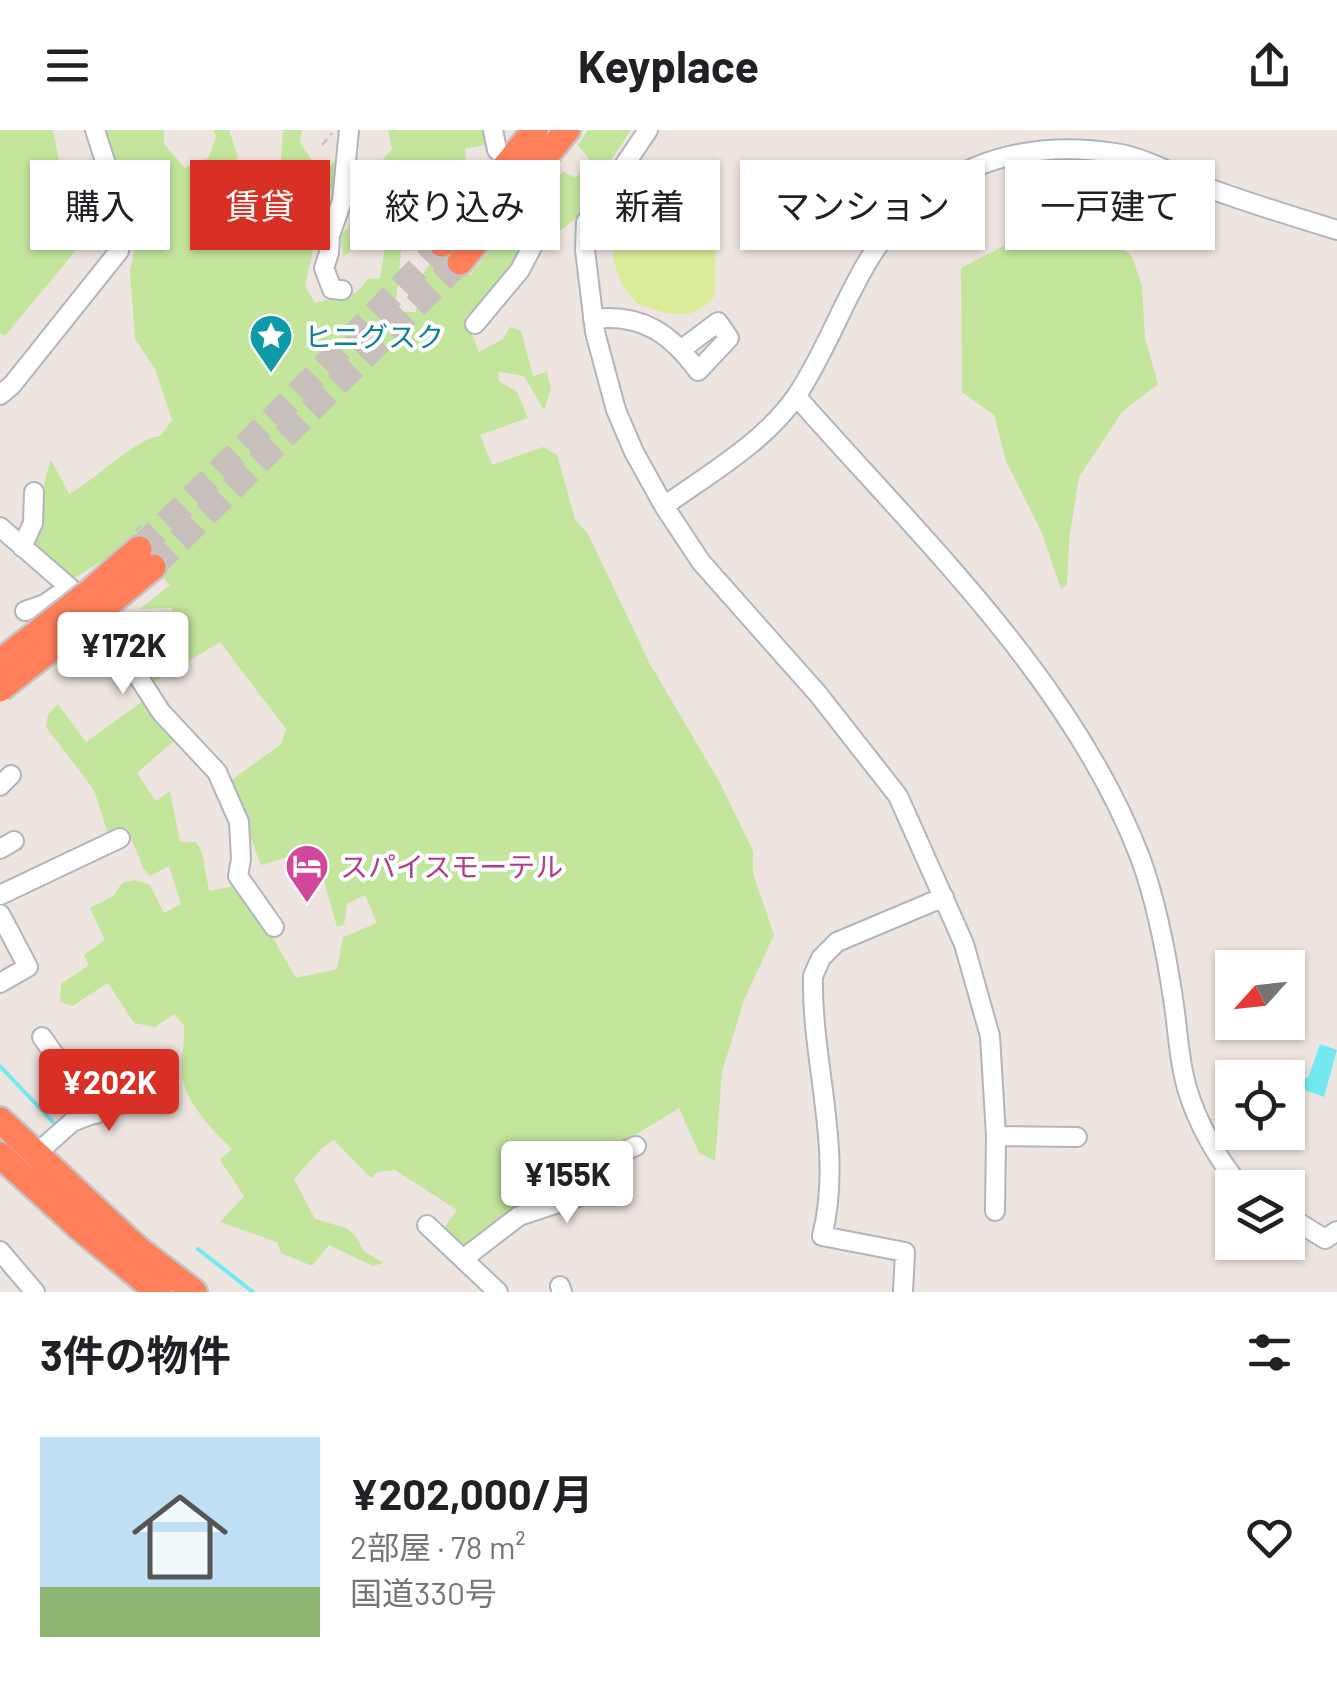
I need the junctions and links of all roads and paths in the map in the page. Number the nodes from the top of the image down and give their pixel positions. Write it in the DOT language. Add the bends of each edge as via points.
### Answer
graph roads {
  1 [pos="94,130"];
  2 [pos="337,130"];
  3 [pos="348,130"];
  4 [pos="493,130"];
  5 [pos="534,130"];
  6 [pos="567,130"];
  7 [pos="648,130"];
  8 [pos="1035,139"];
  9 [pos="322,145"];
  10 [pos="497,150"];
  11 [pos="1337,230"];
  12 [pos="530,250"];
  13 [pos="342,290"];
  14 [pos="593,319"];
  15 [pos="475,324"];
  16 [pos="682,349"];
  17 [pos="0,395"];
  18 [pos="796,396"];
  19 [pos="34,492"];
  20 [pos="664,506"];
  21 [pos="0,528"];
  22 [pos="22,546"];
  23 [pos="146,558"];
  24 [pos="89,594"];
  25 [pos="24,611"];
  26 [pos="0,662"];
  27 [pos="0,690"];
  28 [pos="120,838"];
  29 [pos="0,895"];
  30 [pos="944,898"];
  31 [pos="0,914"];
  32 [pos="274,927"];
  33 [pos="0,983"];
  34 [pos="42,1037"];
  35 [pos="144,1076"];
  36 [pos="96,1114"];
  37 [pos="0,1120"];
  38 [pos="996,1136"];
  39 [pos="1077,1136"];
  40 [pos="636,1146"];
  41 [pos="0,1155"];
  42 [pos="35,1155"];
  43 [pos="1227,1170"];
  44 [pos="994,1211"];
  45 [pos="427,1225"];
  46 [pos="1305,1227"];
  47 [pos="1337,1231"];
  48 [pos="0,1252"];
  49 [pos="463,1259"];
  50 [pos="35,1292"];
  51 [pos="158,1292"];
  52 [pos="194,1292"];
  53 [pos="498,1292"];
  54 [pos="903,1292"];
  1 -- 17 [label="street" via="123,217 119,250"];
  2 -- 9 [label="path"];
  3 -- 13 [label="street" via="342,201 324,268 332,289"];
  4 -- 10 [label="street"];
  5 -- 6 [label="highway" via="451,253"];
  7 -- 14 [label="street" via="586,222"];
  8 -- 11 [label="street" via="1117,153"];
  8 -- 18 [label="street" via="927,192 892,224"];
  12 -- 15 [label="street"];
  14 -- 16 [label="street" via="627,318"];
  14 -- 20 [label="street" via="616,410"];
  18 -- 20 [label="street" via="748,446"];
  18 -- 43 [label="street" via="1014,642 1108,786 1141,860 1169,971 1187,1088"];
  19 -- 22 [label="street" via="33,523"];
  20 -- 30 [label="street" via="701,562 898,796"];
  21 -- 22 [label="street"];
  22 -- 24 [label="street"];
  23 -- 24 [label="highway"];
  24 -- 25 [label="street"];
  24 -- 26 [label="highway, bridge"];
  24 -- 27 [label="highway, bridge"];
  24 -- 32 [label="street" via="161,712 217,772 240,822 238,876"];
  28 -- 29 [label="street"];
  30 -- 38 [label="street" via="990,1036"];
  30 -- 54 [label="street" via="837,942 813,976 828,1138 822,1236 905,1252"];
  31 -- 33 [label="street" via="28,967"];
  34 -- 36 [label="street"];
  35 -- 36 [label="street" via="124,1102"];
  36 -- 42 [label="street" via="72,1122"];
  37 -- 42 [label="highway"];
  38 -- 39 [label="street"];
  38 -- 44 [label="street"];
  40 -- 49 [label="street" via="609,1158 592,1192 519,1216"];
  41 -- 51 [label="highway"];
  42 -- 52 [label="highway"];
  45 -- 49 [label="street"];
  46 -- 47 [label="street" via="1325,1239"];
  48 -- 50 [label="street"];
  49 -- 53 [label="street"];
}
